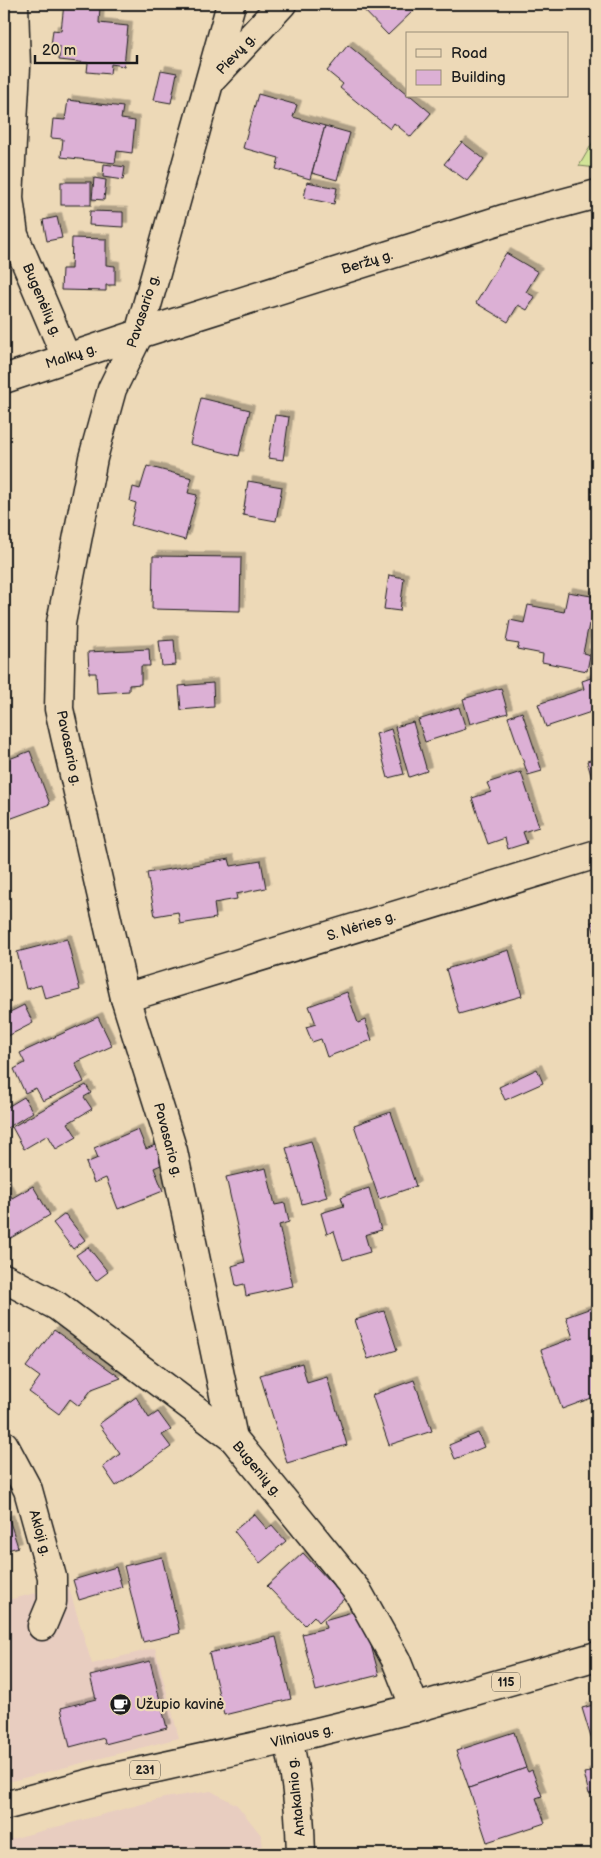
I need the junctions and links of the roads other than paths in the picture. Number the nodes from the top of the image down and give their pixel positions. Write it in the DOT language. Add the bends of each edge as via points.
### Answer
graph roads {
  1 [pos="14,4"];
  2 [pos="231,4"];
  3 [pos="282,4"];
  4 [pos="210,82"];
  5 [pos="597,194"];
  6 [pos="139,334"];
  7 [pos="66,357"];
  8 [pos="4,379"];
  9 [pos="597,854"];
  10 [pos="125,998"];
  11 [pos="4,1278"];
  12 [pos="233,1438"];
  13 [pos="4,1445"];
  14 [pos="42,1626"];
  15 [pos="597,1656"];
  16 [pos="415,1708"];
  17 [pos="288,1739"];
  18 [pos="4,1806"];
  19 [pos="301,1854"];
  1 -- 7 [label="street, Bugenėlių g." via="16,67 9,198 14,235"];
  2 -- 4 [label="street, Pavasario g."];
  3 -- 4 [label="street, Pievų g."];
  4 -- 6 [label="street, Pavasario g."];
  5 -- 6 [label="street, Beržų g." via="503,219"];
  6 -- 7 [label="street, Malkų g."];
  6 -- 10 [label="street, Pavasario g." via="112,389 93,458 60,623 59,709"];
  7 -- 8 [label="street, Malkų g."];
  9 -- 10 [label="street, S. Nėries g."];
  10 -- 12 [label="street, Pavasario g." via="173,1151"];
  11 -- 12 [label="street, Bugenių g." via="57,1306"];
  12 -- 16 [label="street, Bugenių g." via="358,1592 396,1660"];
  13 -- 14 [label="street, Akloji g." via="28,1490 52,1577 52,1602"];
  15 -- 16 [label="street, Vilniaus g. / 115"];
  16 -- 17 [label="street, Vilniaus g. / 115"];
  17 -- 18 [label="street, Vilniaus g. / 231" via="106,1779"];
  17 -- 19 [label="street, Antakalnio g." via="298,1797"];
}
